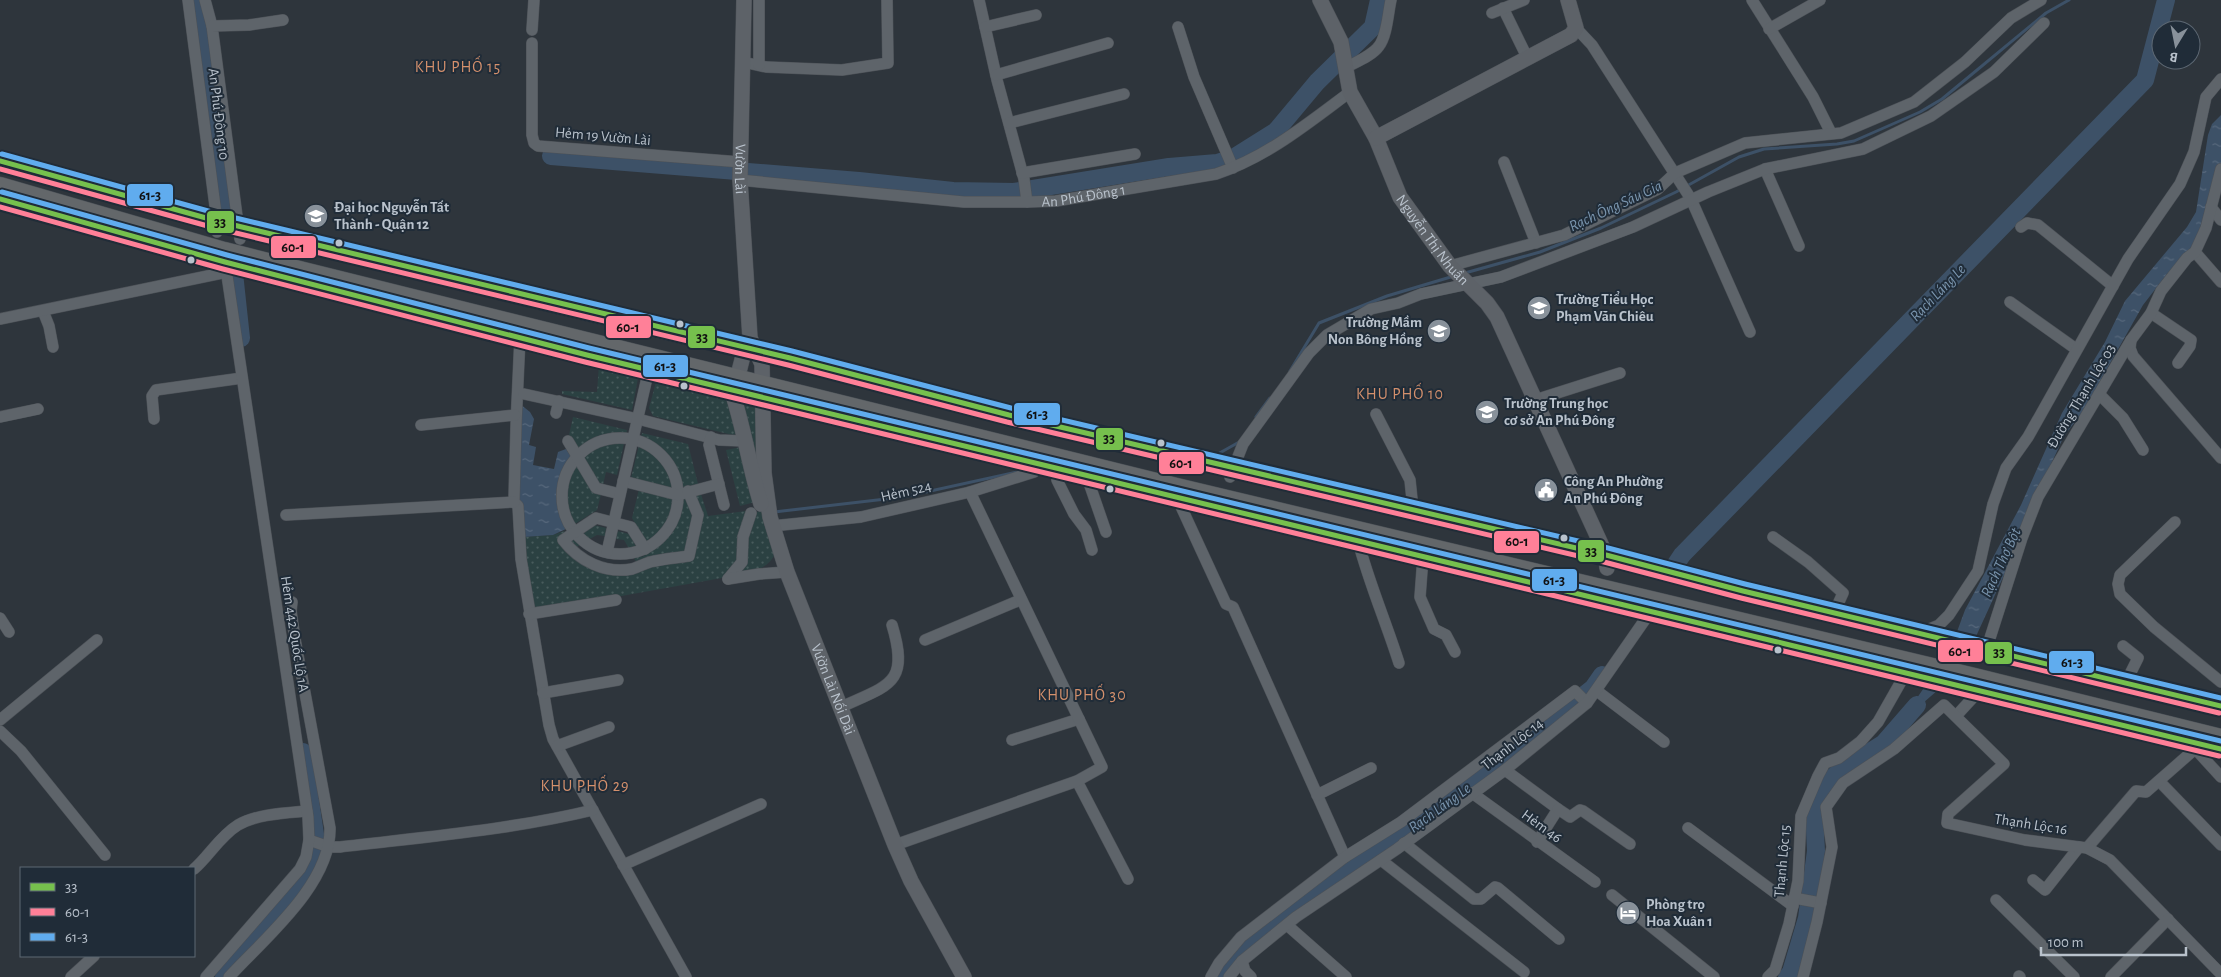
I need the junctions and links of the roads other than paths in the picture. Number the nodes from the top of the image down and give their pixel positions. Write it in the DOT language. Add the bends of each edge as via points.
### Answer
graph roads {
  1 [pos="188,0"];
  2 [pos="205,0"];
  3 [pos="534,0"];
  4 [pos="744,0"];
  5 [pos="759,0"];
  6 [pos="887,0"];
  7 [pos="979,0"];
  8 [pos="1320,0"];
  9 [pos="1391,0"];
  10 [pos="1524,0"];
  11 [pos="1568,0"];
  12 [pos="1752,0"];
  13 [pos="1820,0"];
  14 [pos="2040,0"];
  15 [pos="1036,15"];
  16 [pos="283,20"];
  17 [pos="2044,23"];
  18 [pos="212,26"];
  19 [pos="985,27"];
  20 [pos="1178,27"];
  21 [pos="1576,28"];
  22 [pos="1769,29"];
  23 [pos="532,30"];
  24 [pos="532,43"];
  25 [pos="1108,43"];
  26 [pos="1527,57"];
  27 [pos="1344,59"];
  28 [pos="743,62"];
  29 [pos="759,65"];
  30 [pos="996,75"];
  31 [pos="2221,79"];
  32 [pos="1350,92"];
  33 [pos="1124,94"];
  34 [pos="1009,123"];
  35 [pos="1831,133"];
  36 [pos="1376,138"];
  37 [pos="1135,154"];
  38 [pos="0,161"];
  39 [pos="1504,162"];
  40 [pos="1231,165"];
  41 [pos="2221,168"];
  42 [pos="1765,169"];
  43 [pos="740,171"];
  44 [pos="0,172"];
  45 [pos="1023,176"];
  46 [pos="1677,176"];
  47 [pos="0,187"];
  48 [pos="1026,198"];
  49 [pos="1690,198"];
  50 [pos="0,199"];
  51 [pos="2211,207"];
  52 [pos="2221,220"];
  53 [pos="217,227"];
  54 [pos="2021,227"];
  55 [pos="239,233"];
  56 [pos="1536,243"];
  57 [pos="1799,246"];
  58 [pos="2195,252"];
  59 [pos="225,262"];
  60 [pos="1458,275"];
  61 [pos="2221,282"];
  62 [pos="2112,286"];
  63 [pos="2010,302"];
  64 [pos="42,311"];
  65 [pos="2150,313"];
  66 [pos="0,319"];
  67 [pos="1750,332"];
  68 [pos="520,337"];
  69 [pos="2131,340"];
  70 [pos="53,347"];
  71 [pos="2076,349"];
  72 [pos="2178,363"];
  73 [pos="750,368"];
  74 [pos="650,369"];
  75 [pos="1620,373"];
  76 [pos="242,378"];
  77 [pos="524,394"];
  78 [pos="2100,394"];
  79 [pos="1535,400"];
  80 [pos="559,401"];
  81 [pos="38,409"];
  82 [pos="556,413"];
  83 [pos="1376,414"];
  84 [pos="515,415"];
  85 [pos="0,417"];
  86 [pos="154,419"];
  87 [pos="638,419"];
  88 [pos="421,425"];
  89 [pos="711,437"];
  90 [pos="633,440"];
  91 [pos="568,441"];
  92 [pos="744,441"];
  93 [pos="2143,450"];
  94 [pos="577,457"];
  95 [pos="2221,458"];
  96 [pos="1039,465"];
  97 [pos="1060,470"];
  98 [pos="1232,472"];
  99 [pos="1087,477"];
  100 [pos="623,482"];
  101 [pos="719,484"];
  102 [pos="688,491"];
  103 [pos="970,492"];
  104 [pos="1175,492"];
  105 [pos="620,494"];
  106 [pos="514,502"];
  107 [pos="724,505"];
  108 [pos="1412,510"];
  109 [pos="751,513"];
  110 [pos="286,515"];
  111 [pos="613,522"];
  112 [pos="771,522"];
  113 [pos="2175,522"];
  114 [pos="574,532"];
  115 [pos="1106,532"];
  116 [pos="1773,537"];
  117 [pos="1358,542"];
  118 [pos="645,549"];
  119 [pos="1092,550"];
  120 [pos="607,552"];
  121 [pos="1423,557"];
  122 [pos="1607,562"];
  123 [pos="788,572"];
  124 [pos="616,600"];
  125 [pos="1020,600"];
  126 [pos="292,602"];
  127 [pos="1651,612"];
  128 [pos="1834,613"];
  129 [pos="529,614"];
  130 [pos="0,618"];
  131 [pos="892,624"];
  132 [pos="9,632"];
  133 [pos="1922,638"];
  134 [pos="97,640"];
  135 [pos="925,640"];
  136 [pos="2123,646"];
  137 [pos="1455,652"];
  138 [pos="1983,652"];
  139 [pos="1399,663"];
  140 [pos="1910,670"];
  141 [pos="618,680"];
  142 [pos="2221,682"];
  143 [pos="2125,684"];
  144 [pos="1971,685"];
  145 [pos="1597,691"];
  146 [pos="543,693"];
  147 [pos="1587,703"];
  148 [pos="840,706"];
  149 [pos="2221,706"];
  150 [pos="1956,716"];
  151 [pos="2221,717"];
  152 [pos="1080,719"];
  153 [pos="0,720"];
  154 [pos="609,727"];
  155 [pos="0,731"];
  156 [pos="2221,739"];
  157 [pos="1012,740"];
  158 [pos="1664,742"];
  159 [pos="557,746"];
  160 [pos="2192,746"];
  161 [pos="2221,749"];
  162 [pos="1371,768"];
  163 [pos="1505,770"];
  164 [pos="2221,777"];
  165 [pos="1077,781"];
  166 [pos="2159,781"];
  167 [pos="1472,793"];
  168 [pos="1317,795"];
  169 [pos="761,804"];
  170 [pos="1558,809"];
  171 [pos="593,810"];
  172 [pos="307,811"];
  173 [pos="1688,828"];
  174 [pos="314,842"];
  175 [pos="1537,842"];
  176 [pos="1404,843"];
  177 [pos="1630,844"];
  178 [pos="895,846"];
  179 [pos="2221,846"];
  180 [pos="329,847"];
  181 [pos="2083,848"];
  182 [pos="104,855"];
  183 [pos="1344,857"];
  184 [pos="1381,860"];
  185 [pos="623,865"];
  186 [pos="195,868"];
  187 [pos="1128,879"];
  188 [pos="2034,880"];
  189 [pos="1595,882"];
  190 [pos="1612,896"];
  191 [pos="1996,900"];
  192 [pos="1286,902"];
  193 [pos="1793,902"];
  194 [pos="1821,903"];
  195 [pos="2168,919"];
  196 [pos="1291,921"];
  197 [pos="1559,939"];
  198 [pos="93,957"];
  199 [pos="1242,961"];
  200 [pos="1524,972"];
  201 [pos="2221,974"];
  202 [pos="71,977"];
  203 [pos="206,977"];
  204 [pos="229,977"];
  205 [pos="686,977"];
  206 [pos="964,977"];
  207 [pos="1211,977"];
  208 [pos="1229,977"];
  209 [pos="1251,977"];
  210 [pos="1346,977"];
  211 [pos="1714,977"];
  212 [pos="1768,977"];
  213 [pos="1803,977"];
  214 [pos="2074,977"];
  215 [pos="2111,977"];
  1 -- 53 [label="street, An Phú Đông 10"];
  2 -- 18 [label="street"];
  3 -- 23 [label="street"];
  4 -- 28 [label="street, Vườn Lài"];
  5 -- 29 [label="street"];
  6 -- 29 [label="street" via="888,63 842,70"];
  7 -- 19 [label="street"];
  8 -- 27 [label="street" via="1341,42"];
  9 -- 27 [label="street" via="1380,46 1367,56"];
  10 -- 26 [label="street" via="1498,10"];
  11 -- 21 [label="street"];
  12 -- 22 [label="street"];
  13 -- 22 [label="street"];
  14 -- 35 [label="street" via="2011,18 1965,62 1914,102 1841,133"];
  15 -- 19 [label="street"];
  16 -- 18 [label="street" via="249,26"];
  17 -- 42 [label="street" via="1994,72 1932,116 1863,149"];
  18 -- 55 [label="street"];
  19 -- 30 [label="street"];
  20 -- 40 [label="street" via="1194,77"];
  21 -- 26 [label="street" via="1571,35"];
  21 -- 46 [label="street" via="1592,45"];
  22 -- 35 [label="street" via="1813,97"];
  24 -- 43 [label="street, Hẻm 19 Vườn Lài" via="532,135 538,146"];
  25 -- 30 [label="street"];
  26 -- 36 [label="street"];
  27 -- 32 [label="street"];
  28 -- 29 [label="street"];
  28 -- 43 [label="street, Vườn Lài"];
  30 -- 34 [label="street"];
  31 -- 62 [label="street" via="2206,97 2194,152 2180,184"];
  32 -- 36 [label="street"];
  32 -- 40 [label="street, An Phú Đông 1" via="1278,145"];
  33 -- 34 [label="street"];
  34 -- 45 [label="street"];
  35 -- 46 [label="street" via="1745,143"];
  36 -- 60 [label="street, Nguyễn Thị Nhuần" via="1400,197"];
  37 -- 45 [label="street"];
  38 -- 53 [label="highway"];
  39 -- 56 [label="street"];
  40 -- 48 [label="street, An Phú Đông 1" via="1216,174 1056,201"];
  41 -- 51 [label="street, Đường Thạnh Lộc 03"];
  42 -- 49 [label="street"];
  42 -- 57 [label="street"];
  43 -- 48 [label="street, An Phú Đông 1" via="964,202"];
  43 -- 73 [label="street, Vườn Lài"];
  44 -- 53 [label="highway" via="147,215"];
  45 -- 48 [label="street"];
  46 -- 49 [label="street"];
  46 -- 56 [label="street" via="1658,189 1564,235"];
  47 -- 59 [label="highway"];
  49 -- 60 [label="street" via="1633,227 1501,277"];
  49 -- 67 [label="street"];
  50 -- 59 [label="highway"];
  51 -- 52 [label="street"];
  51 -- 58 [label="street, Đường Thạnh Lộc 03"];
  53 -- 55 [label="highway"];
  54 -- 62 [label="street" via="2027,222 2038,224"];
  55 -- 73 [label="highway"];
  56 -- 60 [label="street"];
  58 -- 61 [label="street"];
  58 -- 65 [label="street, Đường Thạnh Lộc 03" via="2161,291"];
  59 -- 64 [label="street"];
  59 -- 68 [label="highway"];
  59 -- 73 [label="highway"];
  59 -- 76 [label="street, Hẻm 442 Quốc Lộ 1A"];
  60 -- 79 [label="street, Nguyễn Thị Nhuần" via="1497,317"];
  60 -- 98 [label="street" via="1398,304 1371,309 1327,335 1243,444"];
  62 -- 71 [label="street"];
  63 -- 71 [label="street"];
  64 -- 66 [label="street"];
  64 -- 70 [label="street"];
  65 -- 69 [label="street, Đường Thạnh Lộc 03"];
  65 -- 72 [label="street" via="2191,340"];
  68 -- 74 [label="highway"];
  68 -- 84 [label="street"];
  69 -- 78 [label="street, Đường Thạnh Lộc 03"];
  69 -- 95 [label="street" via="2133,356"];
  71 -- 133 [label="street" via="2028,437 2006,468 1993,504 1978,571 1949,616"];
  73 -- 74 [label="highway"];
  73 -- 92 [label="street, Vườn Lài" via="741,419"];
  73 -- 96 [label="highway"];
  73 -- 98 [label="highway"];
  73 -- 104 [label="highway"];
  73 -- 112 [label="street, Vườn Lài Nối Dài"];
  74 -- 87 [label="street"];
  75 -- 79 [label="street"];
  76 -- 86 [label="street" via="156,390 152,396"];
  76 -- 172 [label="street, Hẻm 442 Quốc Lộ 1A"];
  77 -- 80 [label="street"];
  78 -- 93 [label="street" via="2123,418"];
  78 -- 138 [label="street, Đường Thạnh Lộc 03" via="2038,497"];
  79 -- 122 [label="street, Nguyễn Thị Nhuần"];
  80 -- 82 [label="street"];
  80 -- 87 [label="street"];
  81 -- 85 [label="street"];
  83 -- 108 [label="street" via="1410,480"];
  84 -- 88 [label="street"];
  84 -- 106 [label="street"];
  87 -- 89 [label="street"];
  87 -- 90 [label="street"];
  89 -- 92 [label="street"];
  89 -- 101 [label="street" via="709,446"];
  90 -- 94 [label="street" via="606,440 587,448"];
  90 -- 100 [label="street"];
  90 -- 102 [label="street" via="651,447"];
  91 -- 94 [label="street"];
  92 -- 112 [label="street, Vườn Lài" via="761,504"];
  94 -- 105 [label="street" via="596,488"];
  94 -- 114 [label="street" via="567,472 562,490 563,509"];
  96 -- 97 [label="highway"];
  96 -- 103 [label="street, Hẻm 524" via="1034,472"];
  97 -- 99 [label="highway"];
  97 -- 119 [label="street" via="1057,480 1086,530"];
  98 -- 108 [label="highway"];
  98 -- 122 [label="highway"];
  99 -- 104 [label="highway"];
  99 -- 115 [label="street"];
  100 -- 102 [label="street"];
  100 -- 105 [label="street"];
  101 -- 102 [label="street"];
  101 -- 107 [label="street"];
  102 -- 114 [label="street" via="698,515 689,556 630,569 604,568 570,550 563,540"];
  102 -- 118 [label="street" via="670,526"];
  103 -- 112 [label="street, Hẻm 524" via="861,517"];
  103 -- 125 [label="street"];
  104 -- 117 [label="highway"];
  104 -- 140 [label="highway"];
  104 -- 168 [label="street" via="1226,604 1233,607"];
  105 -- 111 [label="street"];
  106 -- 110 [label="street"];
  106 -- 129 [label="street" via="519,511 519,545"];
  108 -- 122 [label="highway"];
  109 -- 123 [label="street" via="744,537 742,562 728,579"];
  111 -- 114 [label="street" via="596,518"];
  111 -- 118 [label="street" via="630,527"];
  111 -- 120 [label="street"];
  112 -- 123 [label="street, Vườn Lài Nối Dài"];
  113 -- 142 [label="street" via="2120,575 2120,594 2154,627"];
  114 -- 120 [label="street" via="587,544"];
  116 -- 128 [label="street" via="1843,593"];
  117 -- 121 [label="highway"];
  117 -- 139 [label="street"];
  118 -- 120 [label="street" via="625,554"];
  121 -- 127 [label="highway"];
  121 -- 137 [label="street" via="1420,598 1434,629 1446,636"];
  122 -- 128 [label="highway"];
  122 -- 133 [label="highway"];
  123 -- 148 [label="street, Vườn Lài Nối Dài"];
  124 -- 129 [label="street"];
  125 -- 135 [label="street"];
  125 -- 152 [label="street"];
  126 -- 180 [label="street" via="295,639 330,828"];
  127 -- 140 [label="highway"];
  127 -- 145 [label="street, Thạnh Lộc 14"];
  128 -- 133 [label="highway"];
  129 -- 146 [label="street"];
  130 -- 132 [label="street"];
  131 -- 148 [label="street" via="899,649 896,672 890,683"];
  133 -- 138 [label="highway"];
  134 -- 153 [label="street"];
  136 -- 143 [label="street" via="2138,658"];
  138 -- 143 [label="highway"];
  138 -- 151 [label="highway"];
  140 -- 144 [label="highway"];
  140 -- 193 [label="street, Thạnh Lộc 15" via="1878,722 1861,741 1825,764 1818,776 1801,816 1798,881"];
  141 -- 146 [label="street"];
  143 -- 149 [label="highway"];
  144 -- 150 [label="street"];
  144 -- 156 [label="highway"];
  144 -- 160 [label="highway"];
  145 -- 147 [label="street, Thạnh Lộc 14"];
  145 -- 158 [label="street"];
  146 -- 159 [label="street"];
  147 -- 163 [label="street, Thạnh Lộc 14"];
  147 -- 183 [label="street, Thạnh Lộc 14" via="1575,691 1401,822"];
  148 -- 178 [label="street, Vườn Lài Nối Dài"];
  150 -- 181 [label="street, Thạnh Lộc 16" via="2004,764 1948,814 1947,822 2025,840"];
  150 -- 194 [label="street" via="1944,705 1894,749 1843,784 1826,807 1832,847"];
  152 -- 157 [label="street"];
  152 -- 165 [label="street" via="1102,767"];
  154 -- 159 [label="street"];
  155 -- 182 [label="street" via="21,751"];
  159 -- 171 [label="street"];
  160 -- 161 [label="highway"];
  160 -- 164 [label="street"];
  160 -- 166 [label="street"];
  162 -- 168 [label="street"];
  163 -- 167 [label="street, Thạnh Lộc 14"];
  163 -- 170 [label="street"];
  165 -- 178 [label="street"];
  165 -- 187 [label="street"];
  166 -- 179 [label="street"];
  166 -- 181 [label="street" via="2146,792 2136,790"];
  167 -- 175 [label="street, Hẻm 46"];
  167 -- 176 [label="street, Thạnh Lộc 14"];
  168 -- 183 [label="street"];
  169 -- 185 [label="street"];
  170 -- 175 [label="street"];
  170 -- 177 [label="street" via="1570,817 1580,810"];
  171 -- 180 [label="street" via="562,818 448,834"];
  171 -- 185 [label="street"];
  172 -- 174 [label="street, Hẻm 442 Quốc Lộ 1A"];
  172 -- 186 [label="street" via="237,825"];
  173 -- 193 [label="street"];
  174 -- 180 [label="street"];
  174 -- 203 [label="street, Hẻm 442 Quốc Lộ 1A" via="292,880"];
  175 -- 189 [label="street, Hẻm 46"];
  176 -- 184 [label="street, Thạnh Lộc 14"];
  176 -- 197 [label="street" via="1474,899 1481,899 1494,887 1498,888"];
  178 -- 206 [label="street, Vườn Lài Nối Dài"];
  180 -- 204 [label="street" via="307,893"];
  181 -- 188 [label="street" via="2044,890"];
  181 -- 195 [label="street, Thạnh Lộc 16" via="2110,860"];
  183 -- 192 [label="street, Thạnh Lộc 14"];
  184 -- 196 [label="street, Thạnh Lộc 14"];
  184 -- 200 [label="street"];
  185 -- 205 [label="street"];
  190 -- 211 [label="street"];
  191 -- 214 [label="street"];
  192 -- 196 [label="street"];
  192 -- 207 [label="street, Thạnh Lộc 14" via="1241,937 1219,962"];
  193 -- 194 [label="street"];
  193 -- 212 [label="street, Thạnh Lộc 15" via="1775,970"];
  194 -- 213 [label="street"];
  195 -- 201 [label="street, Thạnh Lộc 16"];
  195 -- 215 [label="street"];
  196 -- 199 [label="street, Thạnh Lộc 14"];
  196 -- 210 [label="street"];
  198 -- 202 [label="street"];
  199 -- 208 [label="street, Thạnh Lộc 14"];
  199 -- 209 [label="street"];
}
